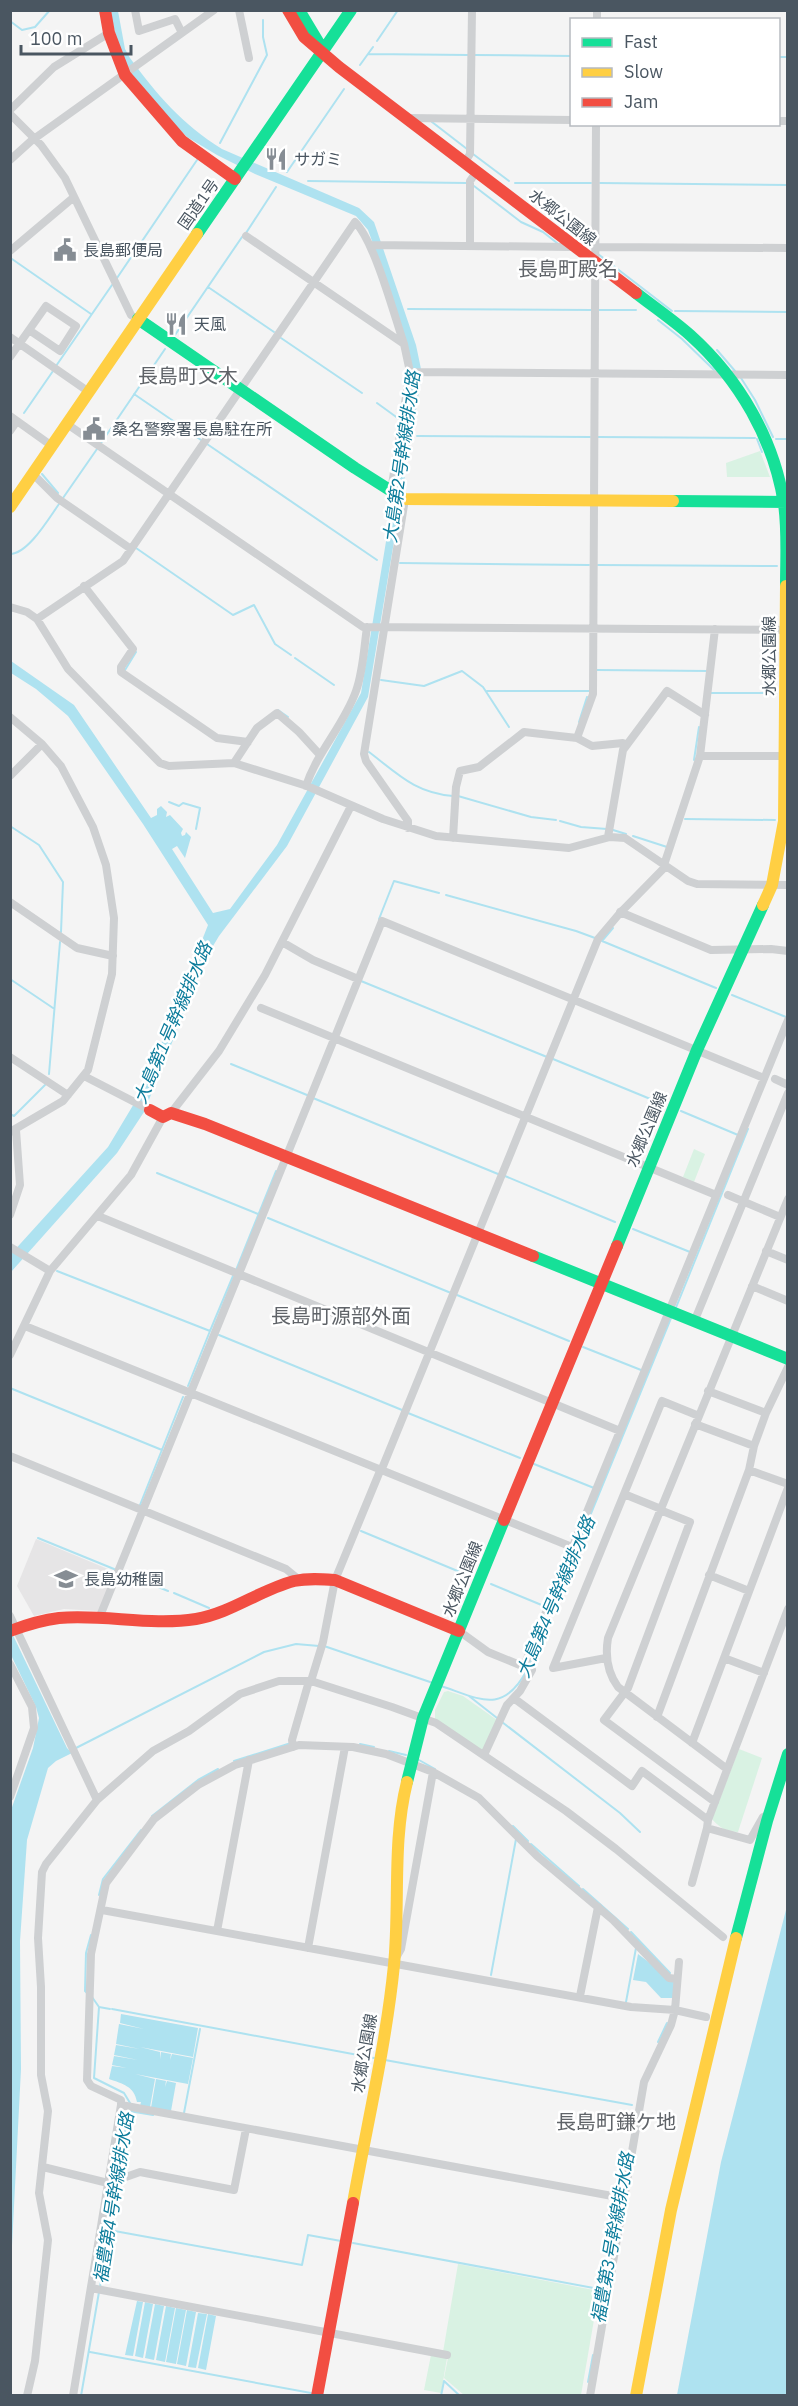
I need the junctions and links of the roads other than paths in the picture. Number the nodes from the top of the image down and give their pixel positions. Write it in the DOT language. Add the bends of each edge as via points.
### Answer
graph roads {
  1 [pos="105,10"];
  2 [pos="135,10"];
  3 [pos="214,10"];
  4 [pos="239,10"];
  5 [pos="288,10"];
  6 [pos="299,10"];
  7 [pos="351,10"];
  8 [pos="472,10"];
  9 [pos="109,33"];
  10 [pos="182,33"];
  11 [pos="324,52"];
  12 [pos="249,58"];
  13 [pos="126,74"];
  14 [pos="10,112"];
  15 [pos="406,118"];
  16 [pos="471,118"];
  17 [pos="570,120"];
  18 [pos="596,126"];
  19 [pos="35,139"];
  20 [pos="10,160"];
  21 [pos="465,162"];
  22 [pos="477,171"];
  23 [pos="238,176"];
  24 [pos="74,197"];
  25 [pos="246,236"];
  26 [pos="370,245"];
  27 [pos="470,245"];
  28 [pos="595,246"];
  29 [pos="573,247"];
  30 [pos="788,248"];
  31 [pos="10,251"];
  32 [pos="595,262"];
  33 [pos="314,282"];
  34 [pos="138,320"];
  35 [pos="29,330"];
  36 [pos="10,337"];
  37 [pos="20,343"];
  38 [pos="404,344"];
  39 [pos="10,357"];
  40 [pos="410,372"];
  41 [pos="595,373"];
  42 [pos="728,375"];
  43 [pos="788,375"];
  44 [pos="240,390"];
  45 [pos="89,392"];
  46 [pos="14,419"];
  47 [pos="67,424"];
  48 [pos="10,432"];
  49 [pos="52,446"];
  50 [pos="33,474"];
  51 [pos="392,491"];
  52 [pos="14,492"];
  53 [pos="168,494"];
  54 [pos="404,498"];
  55 [pos="594,500"];
  56 [pos="786,502"];
  57 [pos="10,507"];
  58 [pos="131,549"];
  59 [pos="84,586"];
  60 [pos="10,607"];
  61 [pos="37,619"];
  62 [pos="368,627"];
  63 [pos="383,627"];
  64 [pos="594,628"];
  65 [pos="715,629"];
  66 [pos="786,630"];
  67 [pos="705,715"];
  68 [pos="10,717"];
  69 [pos="577,738"];
  70 [pos="248,742"];
  71 [pos="42,744"];
  72 [pos="627,745"];
  73 [pos="320,755"];
  74 [pos="700,756"];
  75 [pos="786,756"];
  76 [pos="234,763"];
  77 [pos="10,776"];
  78 [pos="307,786"];
  79 [pos="351,806"];
  80 [pos="408,828"];
  81 [pos="608,837"];
  82 [pos="453,838"];
  83 [pos="665,865"];
  84 [pos="772,885"];
  85 [pos="788,885"];
  86 [pos="10,902"];
  87 [pos="620,912"];
  88 [pos="282,942"];
  89 [pos="744,950"];
  90 [pos="788,951"];
  91 [pos="113,957"];
  92 [pos="358,979"];
  93 [pos="574,998"];
  94 [pos="261,1008"];
  95 [pos="788,1020"];
  96 [pos="334,1038"];
  97 [pos="697,1050"];
  98 [pos="10,1057"];
  99 [pos="84,1076"];
  100 [pos="764,1077"];
  101 [pos="775,1079"];
  102 [pos="788,1085"];
  103 [pos="788,1093"];
  104 [pos="68,1095"];
  105 [pos="150,1110"];
  106 [pos="167,1115"];
  107 [pos="526,1117"];
  108 [pos="13,1131"];
  109 [pos="286,1157"];
  110 [pos="649,1167"];
  111 [pos="716,1195"];
  112 [pos="728,1195"];
  113 [pos="788,1199"];
  114 [pos="743,1202"];
  115 [pos="10,1215"];
  116 [pos="98,1216"];
  117 [pos="780,1217"];
  118 [pos="477,1235"];
  119 [pos="12,1248"];
  120 [pos="766,1251"];
  121 [pos="788,1260"];
  122 [pos="50,1271"];
  123 [pos="239,1275"];
  124 [pos="600,1285"];
  125 [pos="752,1286"];
  126 [pos="788,1301"];
  127 [pos="672,1313"];
  128 [pos="694,1322"];
  129 [pos="25,1326"];
  130 [pos="731,1337"];
  131 [pos="429,1352"];
  132 [pos="10,1355"];
  133 [pos="788,1359"];
  134 [pos="788,1366"];
  135 [pos="708,1391"];
  136 [pos="191,1393"];
  137 [pos="551,1402"];
  138 [pos="766,1413"];
  139 [pos="697,1420"];
  140 [pos="620,1431"];
  141 [pos="754,1446"];
  142 [pos="10,1456"];
  143 [pos="748,1470"];
  144 [pos="380,1471"];
  145 [pos="788,1486"];
  146 [pos="624,1494"];
  147 [pos="660,1510"];
  148 [pos="142,1511"];
  149 [pos="504,1519"];
  150 [pos="572,1547"];
  151 [pos="709,1575"];
  152 [pos="297,1578"];
  153 [pos="335,1580"];
  154 [pos="749,1591"];
  155 [pos="788,1609"];
  156 [pos="10,1616"];
  157 [pos="100,1616"];
  158 [pos="14,1630"];
  159 [pos="459,1630"];
  160 [pos="606,1658"];
  161 [pos="724,1658"];
  162 [pos="10,1664"];
  163 [pos="526,1667"];
  164 [pos="764,1673"];
  165 [pos="310,1681"];
  166 [pos="624,1693"];
  167 [pos="514,1699"];
  168 [pos="657,1717"];
  169 [pos="423,1718"];
  170 [pos="692,1743"];
  171 [pos="293,1744"];
  172 [pos="345,1747"];
  173 [pos="788,1754"];
  174 [pos="484,1755"];
  175 [pos="249,1760"];
  176 [pos="410,1763"];
  177 [pos="727,1769"];
  178 [pos="433,1772"];
  179 [pos="11,1793"];
  180 [pos="96,1800"];
  181 [pos="715,1802"];
  182 [pos="769,1815"];
  183 [pos="708,1824"];
  184 [pos="692,1883"];
  185 [pos="598,1907"];
  186 [pos="102,1910"];
  187 [pos="217,1931"];
  188 [pos="723,1937"];
  189 [pos="308,1948"];
  190 [pos="394,1962"];
  191 [pos="679,1962"];
  192 [pos="677,1979"];
  193 [pos="580,1996"];
  194 [pos="675,2010"];
  195 [pos="706,2017"];
  196 [pos="126,2106"];
  197 [pos="246,2129"];
  198 [pos="363,2151"];
  199 [pos="43,2167"];
  200 [pos="110,2178"];
  201 [pos="621,2197"];
  202 [pos="96,2290"];
  203 [pos="329,2333"];
  204 [pos="447,2355"];
  205 [pos="27,2396"];
  206 [pos="73,2396"];
  207 [pos="317,2396"];
  208 [pos="590,2396"];
  209 [pos="636,2396"];
  1 -- 9 [label="main road"];
  2 -- 10 [label="street" via="139,31 175,19"];
  3 -- 10 [label="street"];
  4 -- 12 [label="street"];
  5 -- 11 [label="main road, 水郷公園線" via="304,37"];
  6 -- 11 [label="main road, 水郷公園線"];
  7 -- 11 [label="main road, 国道1号"];
  8 -- 16 [label="street"];
  9 -- 13 [label="main road"];
  9 -- 14 [label="street" via="54,67"];
  10 -- 13 [label="street"];
  11 -- 15 [label="main road, 水郷公園線"];
  11 -- 23 [label="main road, 国道1号"];
  13 -- 19 [label="street"];
  13 -- 23 [label="main road" via="182,141"];
  14 -- 19 [label="street"];
  15 -- 16 [label="street"];
  15 -- 21 [label="main road, 水郷公園線"];
  16 -- 17 [label="street"];
  16 -- 21 [label="street" via="470,154"];
  18 -- 28 [label="street"];
  19 -- 20 [label="street"];
  19 -- 24 [label="street" via="59,169"];
  21 -- 22 [label="main road, 水郷公園線"];
  22 -- 27 [label="street" via="470,181"];
  22 -- 29 [label="main road, 水郷公園線"];
  23 -- 34 [label="main road, 国道1号"];
  24 -- 31 [label="street"];
  24 -- 34 [label="street" via="131,315"];
  25 -- 33 [label="street"];
  26 -- 27 [label="street"];
  26 -- 33 [label="street" via="355,222"];
  26 -- 38 [label="street"];
  27 -- 29 [label="street"];
  28 -- 30 [label="street"];
  28 -- 32 [label="street"];
  29 -- 32 [label="main road, 水郷公園線"];
  32 -- 41 [label="street"];
  32 -- 42 [label="main road, 水郷公園線" via="689,334"];
  33 -- 38 [label="street"];
  33 -- 44 [label="street"];
  34 -- 44 [label="main road"];
  34 -- 45 [label="main road, 国道1号"];
  35 -- 35 [label="street" via="46,306 76,326 60,351"];
  35 -- 37 [label="street"];
  36 -- 37 [label="street"];
  37 -- 39 [label="street"];
  37 -- 45 [label="street"];
  38 -- 51 [label="street" via="410,372"];
  40 -- 41 [label="street"];
  41 -- 42 [label="street"];
  41 -- 55 [label="street"];
  42 -- 43 [label="street"];
  42 -- 56 [label="main road, 水郷公園線" via="762,428"];
  44 -- 51 [label="main road"];
  44 -- 53 [label="street"];
  45 -- 47 [label="main road, 国道1号"];
  46 -- 48 [label="street"];
  46 -- 49 [label="street"];
  47 -- 49 [label="main road, 国道1号"];
  47 -- 53 [label="street"];
  49 -- 50 [label="main road, 国道1号"];
  50 -- 52 [label="main road, 国道1号"];
  50 -- 58 [label="street" via="57,498"];
  51 -- 54 [label="main road"];
  52 -- 57 [label="main road, 国道1号"];
  53 -- 58 [label="street"];
  53 -- 62 [label="street"];
  54 -- 55 [label="main road"];
  54 -- 63 [label="street"];
  55 -- 56 [label="main road"];
  55 -- 64 [label="street"];
  56 -- 66 [label="main road, 水郷公園線"];
  58 -- 59 [label="street" via="123,561"];
  59 -- 61 [label="street"];
  59 -- 70 [label="street" via="133,650 121,672 217,738"];
  60 -- 61 [label="street"];
  61 -- 76 [label="street" via="68,669 156,761 169,766"];
  62 -- 63 [label="street"];
  62 -- 73 [label="street" via="357,689"];
  63 -- 64 [label="street"];
  63 -- 80 [label="street" via="364,758 408,821"];
  64 -- 65 [label="street"];
  64 -- 69 [label="street" via="593,694"];
  65 -- 66 [label="street"];
  65 -- 67 [label="street"];
  66 -- 75 [label="main road, 水郷公園線"];
  67 -- 72 [label="street" via="667,691"];
  67 -- 74 [label="street"];
  68 -- 71 [label="street"];
  69 -- 72 [label="street" via="592,746"];
  69 -- 82 [label="street" via="524,732 479,767 460,771"];
  70 -- 73 [label="street" via="277,713"];
  70 -- 76 [label="street"];
  71 -- 77 [label="street"];
  71 -- 91 [label="street" via="61,766 93,827 106,865 114,918"];
  72 -- 81 [label="street"];
  73 -- 78 [label="street"];
  74 -- 75 [label="street"];
  74 -- 83 [label="street"];
  75 -- 84 [label="main road, 水郷公園線" via="784,821"];
  76 -- 78 [label="street"];
  78 -- 79 [label="street"];
  79 -- 80 [label="street"];
  79 -- 88 [label="street"];
  80 -- 82 [label="street"];
  81 -- 82 [label="street" via="569,848"];
  81 -- 83 [label="street" via="625,838"];
  83 -- 84 [label="street" via="697,884"];
  83 -- 87 [label="street"];
  84 -- 85 [label="street"];
  84 -- 89 [label="main road, 水郷公園線"];
  86 -- 91 [label="street" via="77,948"];
  87 -- 89 [label="street" via="711,950"];
  87 -- 93 [label="street" via="598,939"];
  88 -- 92 [label="street"];
  88 -- 106 [label="street" via="219,1051"];
  89 -- 90 [label="street"];
  89 -- 97 [label="main road, 水郷公園線"];
  91 -- 99 [label="street" via="99,1032"];
  92 -- 93 [label="street" via="382,921"];
  92 -- 96 [label="street"];
  93 -- 97 [label="street"];
  93 -- 107 [label="street"];
  94 -- 96 [label="street"];
  95 -- 100 [label="street"];
  96 -- 107 [label="street"];
  96 -- 109 [label="street"];
  97 -- 100 [label="street"];
  97 -- 110 [label="main road, 水郷公園線"];
  98 -- 104 [label="street"];
  99 -- 104 [label="street"];
  99 -- 105 [label="street"];
  100 -- 111 [label="street"];
  101 -- 102 [label="street"];
  103 -- 114 [label="street"];
  104 -- 108 [label="street"];
  105 -- 106 [label="main road"];
  106 -- 109 [label="main road" via="205,1124"];
  106 -- 116 [label="street" via="131,1175"];
  107 -- 110 [label="street"];
  107 -- 118 [label="street"];
  108 -- 115 [label="street" via="20,1185"];
  109 -- 118 [label="main road"];
  109 -- 123 [label="street"];
  110 -- 111 [label="street"];
  110 -- 124 [label="main road, 水郷公園線"];
  111 -- 127 [label="street"];
  112 -- 114 [label="street"];
  113 -- 117 [label="street"];
  114 -- 117 [label="street"];
  114 -- 128 [label="street"];
  116 -- 122 [label="street"];
  116 -- 123 [label="street"];
  117 -- 120 [label="street"];
  118 -- 124 [label="main road"];
  118 -- 131 [label="street"];
  119 -- 122 [label="street"];
  120 -- 121 [label="street"];
  120 -- 125 [label="street"];
  122 -- 129 [label="street"];
  123 -- 131 [label="street"];
  123 -- 136 [label="street"];
  124 -- 127 [label="main road"];
  124 -- 137 [label="main road, 水郷公園線"];
  125 -- 126 [label="street"];
  125 -- 130 [label="street"];
  127 -- 128 [label="main road"];
  127 -- 140 [label="street"];
  128 -- 130 [label="main road"];
  129 -- 132 [label="street"];
  129 -- 136 [label="street"];
  130 -- 133 [label="main road"];
  130 -- 135 [label="street"];
  131 -- 137 [label="street"];
  131 -- 144 [label="street"];
  134 -- 138 [label="street"];
  135 -- 138 [label="street"];
  135 -- 139 [label="street"];
  136 -- 144 [label="street"];
  136 -- 148 [label="street"];
  137 -- 140 [label="street"];
  137 -- 149 [label="main road, 水郷公園線"];
  138 -- 141 [label="street"];
  139 -- 141 [label="street"];
  139 -- 146 [label="street" via="662,1401"];
  139 -- 147 [label="street"];
  140 -- 150 [label="street"];
  141 -- 143 [label="street"];
  142 -- 148 [label="street"];
  143 -- 145 [label="street"];
  143 -- 151 [label="street"];
  144 -- 149 [label="street"];
  144 -- 153 [label="street"];
  145 -- 154 [label="street"];
  146 -- 147 [label="street"];
  146 -- 160 [label="street" via="553,1668"];
  147 -- 160 [label="street" via="608,1638"];
  147 -- 166 [label="street" via="690,1522"];
  148 -- 152 [label="street" via="286,1569"];
  148 -- 157 [label="street"];
  149 -- 150 [label="street"];
  149 -- 159 [label="main road, 水郷公園線"];
  150 -- 163 [label="street"];
  151 -- 154 [label="street"];
  151 -- 168 [label="street"];
  152 -- 153 [label="main road"];
  152 -- 157 [label="main road" via="199,1619 175,1622"];
  153 -- 159 [label="main road"];
  153 -- 165 [label="street" via="322,1646"];
  154 -- 161 [label="street"];
  155 -- 164 [label="street"];
  156 -- 158 [label="street"];
  157 -- 158 [label="main road" via="57,1617"];
  158 -- 180 [label="street"];
  159 -- 163 [label="street" via="488,1652"];
  159 -- 169 [label="main road, 水郷公園線"];
  160 -- 166 [label="street" via="613,1679"];
  161 -- 164 [label="street"];
  161 -- 170 [label="street"];
  162 -- 179 [label="street" via="32,1707 34,1728"];
  163 -- 167 [label="street" via="532,1670"];
  164 -- 177 [label="street"];
  165 -- 169 [label="street"];
  165 -- 171 [label="street"];
  165 -- 180 [label="street" via="279,1681 240,1694 153,1751"];
  166 -- 168 [label="street"];
  166 -- 181 [label="street" via="604,1720"];
  167 -- 174 [label="street" via="507,1705"];
  167 -- 183 [label="street" via="632,1786 642,1772"];
  168 -- 170 [label="street"];
  169 -- 174 [label="street"];
  169 -- 176 [label="main road, 水郷公園線"];
  170 -- 177 [label="street"];
  171 -- 172 [label="street"];
  171 -- 175 [label="street"];
  172 -- 176 [label="street"];
  172 -- 189 [label="street"];
  173 -- 182 [label="main road"];
  174 -- 188 [label="street" via="616,1849"];
  175 -- 186 [label="street" via="198,1785 154,1819 106,1882"];
  175 -- 187 [label="street"];
  176 -- 178 [label="street"];
  176 -- 190 [label="main road, 水郷公園線" via="398,1846"];
  177 -- 181 [label="street"];
  178 -- 185 [label="street" via="479,1798 537,1857"];
  178 -- 190 [label="street" via="401,1949"];
  180 -- 199 [label="street" via="46,1864 40,1881 41,2075 48,2111"];
  181 -- 183 [label="street"];
  182 -- 183 [label="street" via="763,1817 750,1840"];
  182 -- 209 [label="main road" via="694,2109 658,2268"];
  183 -- 184 [label="street"];
  185 -- 192 [label="street" via="669,1978"];
  185 -- 193 [label="street"];
  186 -- 187 [label="street"];
  186 -- 196 [label="street" via="91,1954 87,2080"];
  187 -- 189 [label="street"];
  189 -- 190 [label="street"];
  190 -- 193 [label="street"];
  190 -- 198 [label="main road, 水郷公園線"];
  191 -- 192 [label="street"];
  192 -- 194 [label="street"];
  193 -- 194 [label="street" via="631,2007"];
  194 -- 195 [label="street"];
  194 -- 201 [label="street" via="644,2082"];
  196 -- 197 [label="street"];
  196 -- 200 [label="street"];
  197 -- 198 [label="street"];
  197 -- 200 [label="street" via="234,2190 141,2172"];
  198 -- 201 [label="street"];
  198 -- 203 [label="main road, 水郷公園線"];
  199 -- 200 [label="street"];
  199 -- 205 [label="street" via="39,2193 48,2240 35,2361"];
  200 -- 202 [label="street"];
  201 -- 208 [label="street"];
  202 -- 203 [label="street"];
  202 -- 206 [label="street"];
  203 -- 204 [label="street"];
  203 -- 207 [label="main road, 水郷公園線"];
}
